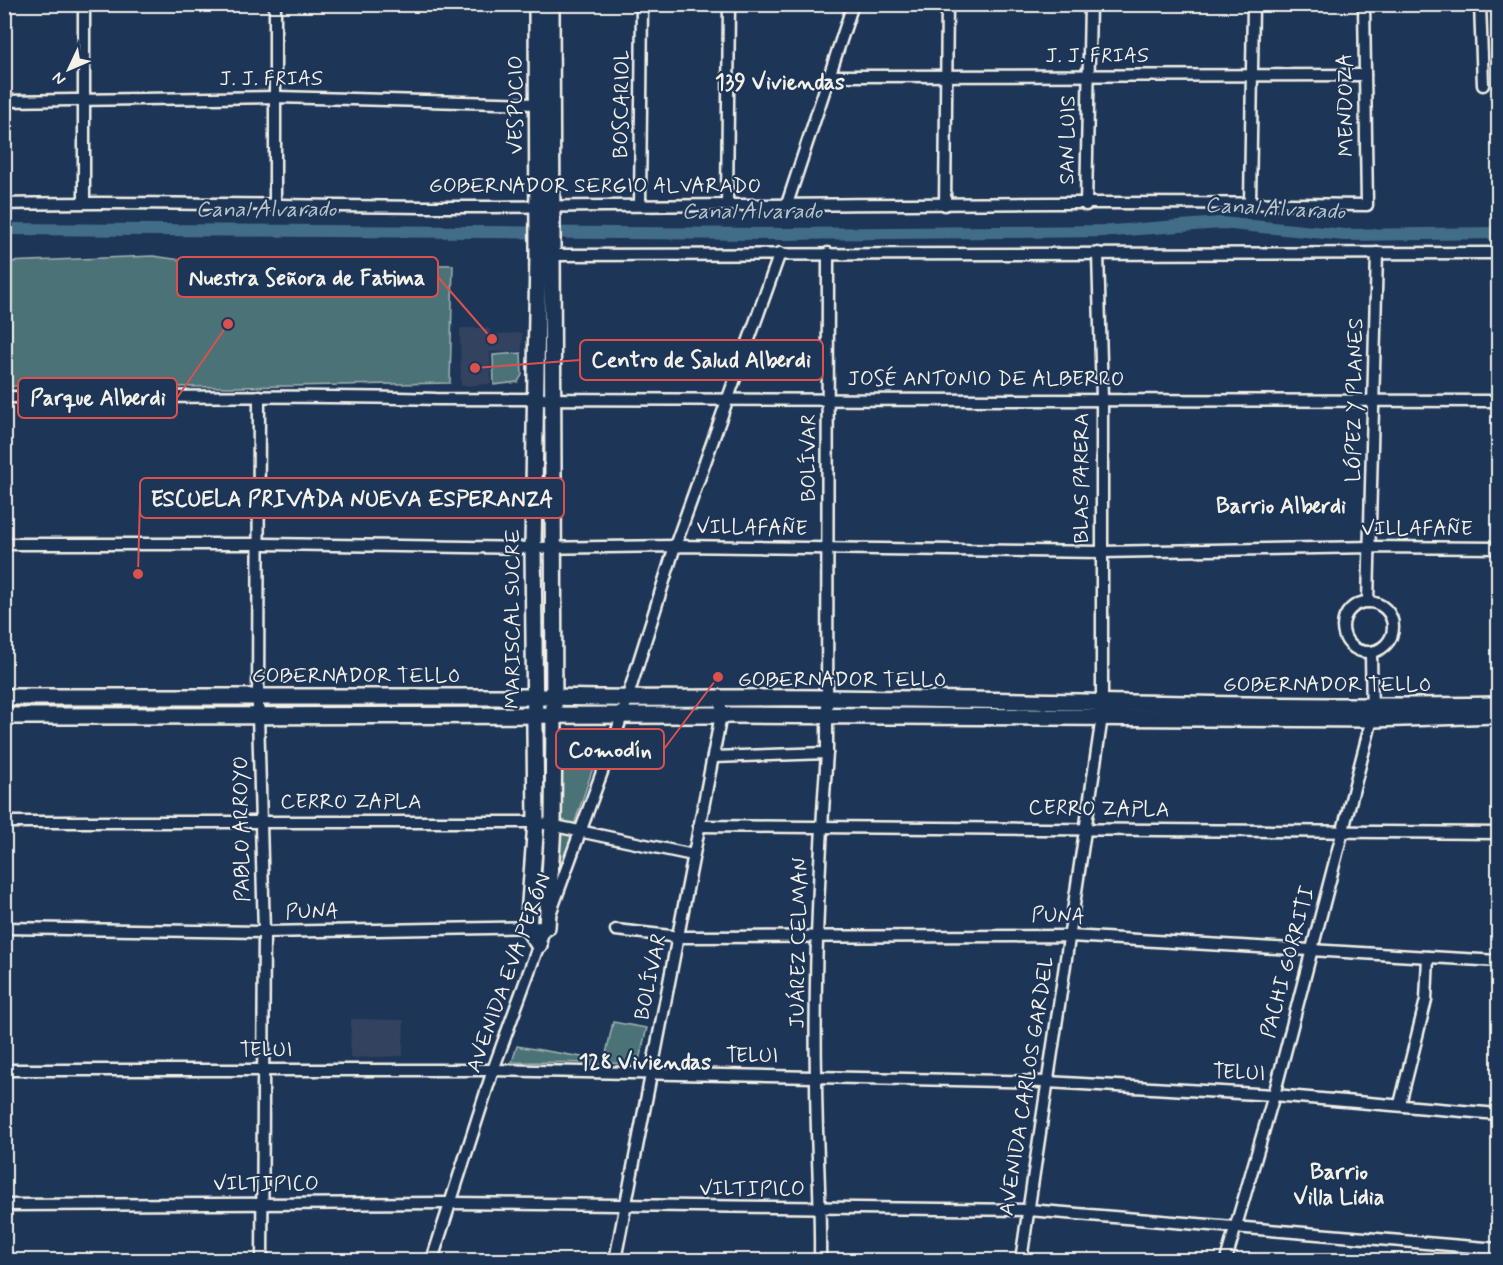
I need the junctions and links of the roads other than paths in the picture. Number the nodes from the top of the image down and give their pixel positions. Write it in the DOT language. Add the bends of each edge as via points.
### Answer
graph roads {
  1 [pos="84,4"];
  2 [pos="275,4"];
  3 [pos="537,4"];
  4 [pos="550,4"];
  5 [pos="642,4"];
  6 [pos="729,4"];
  7 [pos="853,4"];
  8 [pos="947,4"];
  9 [pos="1090,4"];
  10 [pos="1253,4"];
  11 [pos="1364,4"];
  12 [pos="1480,4"];
  13 [pos="947,75"];
  14 [pos="1089,75"];
  15 [pos="1252,75"];
  16 [pos="1365,75"];
  17 [pos="829,76"];
  18 [pos="1483,85"];
  19 [pos="277,97"];
  20 [pos="84,100"];
  21 [pos="4,101"];
  22 [pos="537,104"];
  23 [pos="84,202"];
  24 [pos="1250,203"];
  25 [pos="4,204"];
  26 [pos="274,204"];
  27 [pos="727,204"];
  28 [pos="787,204"];
  29 [pos="945,204"];
  30 [pos="640,205"];
  31 [pos="1086,205"];
  32 [pos="1367,205"];
  33 [pos="544,206"];
  34 [pos="828,253"];
  35 [pos="1098,253"];
  36 [pos="1377,253"];
  37 [pos="1498,253"];
  38 [pos="780,254"];
  39 [pos="544,255"];
  40 [pos="260,396"];
  41 [pos="4,397"];
  42 [pos="829,398"];
  43 [pos="534,399"];
  44 [pos="554,399"];
  45 [pos="729,399"];
  46 [pos="1102,399"];
  47 [pos="1374,400"];
  48 [pos="1498,401"];
  49 [pos="4,544"];
  50 [pos="259,544"];
  51 [pos="675,546"];
  52 [pos="1372,547"];
  53 [pos="533,548"];
  54 [pos="553,548"];
  55 [pos="1498,548"];
  56 [pos="829,549"];
  57 [pos="1101,552"];
  58 [pos="1368,602"];
  59 [pos="1371,652"];
  60 [pos="4,697"];
  61 [pos="259,697"];
  62 [pos="534,697"];
  63 [pos="552,697"];
  64 [pos="826,698"];
  65 [pos="626,700"];
  66 [pos="1498,705"];
  67 [pos="721,708"];
  68 [pos="1102,711"];
  69 [pos="1373,713"];
  70 [pos="258,715"];
  71 [pos="534,715"];
  72 [pos="554,715"];
  73 [pos="622,715"];
  74 [pos="4,716"];
  75 [pos="827,716"];
  76 [pos="1498,716"];
  77 [pos="827,753"];
  78 [pos="713,757"];
  79 [pos="262,821"];
  80 [pos="4,822"];
  81 [pos="536,822"];
  82 [pos="553,824"];
  83 [pos="822,825"];
  84 [pos="699,826"];
  85 [pos="1085,829"];
  86 [pos="581,831"];
  87 [pos="1343,831"];
  88 [pos="1498,833"];
  89 [pos="693,855"];
  90 [pos="547,927"];
  91 [pos="4,928"];
  92 [pos="528,929"];
  93 [pos="616,930"];
  94 [pos="264,932"];
  95 [pos="819,936"];
  96 [pos="1070,936"];
  97 [pos="680,937"];
  98 [pos="539,945"];
  99 [pos="1312,949"];
  100 [pos="1428,957"];
  101 [pos="1498,962"];
  102 [pos="263,1069"];
  103 [pos="4,1070"];
  104 [pos="493,1070"];
  105 [pos="650,1074"];
  106 [pos="816,1077"];
  107 [pos="1047,1082"];
  108 [pos="1274,1095"];
  109 [pos="1400,1104"];
  110 [pos="1498,1114"];
  111 [pos="262,1203"];
  112 [pos="451,1203"];
  113 [pos="4,1205"];
  114 [pos="628,1207"];
  115 [pos="821,1209"];
  116 [pos="1029,1210"];
  117 [pos="1235,1227"];
  118 [pos="1498,1249"];
  119 [pos="262,1260"];
  120 [pos="432,1260"];
  121 [pos="615,1260"];
  122 [pos="820,1260"];
  123 [pos="1021,1260"];
  124 [pos="1226,1260"];
  1 -- 20 [label="street"];
  2 -- 19 [label="street"];
  3 -- 22 [label="street, VESPUCIO"];
  4 -- 33 [label="street, VESPUCIO"];
  5 -- 30 [label="street, BOSCARIOL"];
  6 -- 27 [label="street"];
  7 -- 17 [label="street"];
  8 -- 13 [label="street"];
  9 -- 14 [label="street, SAN LUIS"];
  10 -- 15 [label="street"];
  11 -- 16 [label="street, MENDOZA"];
  12 -- 18 [label="street"];
  13 -- 14 [label="street, J. J. FRIAS"];
  13 -- 17 [label="street, J. J. FRIAS"];
  13 -- 29 [label="street"];
  14 -- 15 [label="street, J. J. FRIAS"];
  14 -- 31 [label="street, SAN LUIS"];
  15 -- 16 [label="street, J. J. FRIAS"];
  15 -- 24 [label="street"];
  16 -- 32 [label="street, MENDOZA"];
  17 -- 28 [label="street"];
  19 -- 20 [label="street, J. J. FRIAS"];
  19 -- 22 [label="street, J. J. FRIAS"];
  19 -- 26 [label="street"];
  20 -- 21 [label="street, J. J. FRIAS"];
  20 -- 23 [label="street"];
  22 -- 33 [label="street, VESPUCIO"];
  23 -- 25 [label="street, GOBERNADOR SERGIO ALVARADO"];
  23 -- 26 [label="street, GOBERNADOR SERGIO ALVARADO"];
  24 -- 31 [label="street, GOBERNADOR SERGIO ALVARADO"];
  24 -- 32 [label="street, GOBERNADOR SERGIO ALVARADO"];
  26 -- 33 [label="street, GOBERNADOR SERGIO ALVARADO"];
  27 -- 28 [label="street, GOBERNADOR SERGIO ALVARADO"];
  27 -- 30 [label="street, GOBERNADOR SERGIO ALVARADO"];
  28 -- 29 [label="street, GOBERNADOR SERGIO ALVARADO"];
  29 -- 31 [label="street, GOBERNADOR SERGIO ALVARADO"];
  30 -- 33 [label="street, GOBERNADOR SERGIO ALVARADO"];
  33 -- 39 [label="street"];
  34 -- 35 [label="street"];
  34 -- 38 [label="street"];
  34 -- 42 [label="street, BOLÍVAR"];
  35 -- 36 [label="street"];
  35 -- 46 [label="street, BLAS PARERA"];
  36 -- 37 [label="street"];
  36 -- 47 [label="street, LÓPEZ Y PLANES"];
  38 -- 39 [label="street"];
  38 -- 45 [label="street, AVENIDA EVA PERÓN"];
  39 -- 43 [label="street, MARISCAL SUCRE"];
  39 -- 44 [label="street, MARISCAL SUCRE"];
  40 -- 41 [label="street, JOSÉ ANTONIO DE ALBERRO"];
  40 -- 43 [label="street, JOSÉ ANTONIO DE ALBERRO"];
  40 -- 50 [label="street, PABLO ARROYO"];
  42 -- 45 [label="street, JOSÉ ANTONIO DE ALBERRO"];
  42 -- 46 [label="street, JOSÉ ANTONIO DE ALBERRO"];
  42 -- 56 [label="street, BOLÍVAR"];
  43 -- 44 [label="street, JOSÉ ANTONIO DE ALBERRO"];
  43 -- 53 [label="street, MARISCAL SUCRE"];
  44 -- 45 [label="street, JOSÉ ANTONIO DE ALBERRO"];
  44 -- 54 [label="street, MARISCAL SUCRE"];
  45 -- 51 [label="street, AVENIDA EVA PERÓN"];
  46 -- 47 [label="street, JOSÉ ANTONIO DE ALBERRO"];
  46 -- 57 [label="street, BLAS PARERA"];
  47 -- 48 [label="street, JOSÉ ANTONIO DE ALBERRO"];
  47 -- 52 [label="street, LÓPEZ Y PLANES"];
  49 -- 50 [label="street, VILLAFAÑE"];
  50 -- 53 [label="street, VILLAFAÑE"];
  50 -- 61 [label="street, PABLO ARROYO"];
  51 -- 54 [label="street, VILLAFAÑE"];
  51 -- 56 [label="street, VILLAFAÑE"];
  51 -- 65 [label="street, AVENIDA EVA PERÓN"];
  52 -- 55 [label="street, VILLAFAÑE"];
  52 -- 57 [label="street, VILLAFAÑE"];
  52 -- 58 [label="street, LÓPEZ Y PLANES"];
  53 -- 54 [label="street, VILLAFAÑE"];
  53 -- 62 [label="street, MARISCAL SUCRE"];
  54 -- 63 [label="street, MARISCAL SUCRE"];
  56 -- 57 [label="street, VILLAFAÑE"];
  56 -- 64 [label="street, BOLÍVAR"];
  57 -- 68 [label="street, BLAS PARERA"];
  58 -- 59 [label="street" via="1389,613 1393,629 1386,645"];
  58 -- 59 [label="street" via="1353,606 1342,627 1348,643"];
  59 -- 69 [label="street, PACHI GORRITI"];
  60 -- 61 [label="street, GOBERNADOR TELLO"];
  61 -- 62 [label="street, GOBERNADOR TELLO"];
  61 -- 70 [label="street, PABLO ARROYO"];
  62 -- 63 [label="street, GOBERNADOR TELLO"];
  62 -- 71 [label="street, MARISCAL SUCRE"];
  63 -- 65 [label="street, GOBERNADOR TELLO"];
  63 -- 72 [label="street, MARISCAL SUCRE"];
  64 -- 67 [label="street, GOBERNADOR TELLO"];
  64 -- 68 [label="street, GOBERNADOR TELLO"];
  64 -- 75 [label="street, JUÁREZ CELMAN"];
  65 -- 67 [label="street, GOBERNADOR TELLO"];
  65 -- 73 [label="street, AVENIDA EVA PERÓN"];
  66 -- 69 [label="street, GOBERNADOR TELLO"];
  67 -- 73 [label="street, GOBERNADOR TELLO"];
  67 -- 75 [label="street, GOBERNADOR TELLO"];
  67 -- 78 [label="street, BOLÍVAR"];
  68 -- 69 [label="street, GOBERNADOR TELLO"];
  68 -- 75 [label="street, GOBERNADOR TELLO"];
  68 -- 85 [label="street, AVENIDA CARLOS GARDEL"];
  69 -- 76 [label="street, GOBERNADOR TELLO"];
  69 -- 87 [label="street, PACHI GORRITI"];
  70 -- 71 [label="street, GOBERNADOR TELLO"];
  70 -- 74 [label="street, GOBERNADOR TELLO"];
  70 -- 79 [label="street, PABLO ARROYO"];
  71 -- 72 [label="street, GOBERNADOR TELLO"];
  71 -- 81 [label="street, MARISCAL SUCRE"];
  72 -- 73 [label="street, GOBERNADOR TELLO"];
  72 -- 82 [label="street, MARISCAL SUCRE"];
  73 -- 86 [label="street, AVENIDA EVA PERÓN"];
  75 -- 77 [label="street, JUÁREZ CELMAN"];
  77 -- 78 [label="street"];
  77 -- 83 [label="street, JUÁREZ CELMAN"];
  78 -- 84 [label="street, BOLÍVAR"];
  79 -- 80 [label="street, CERRO ZAPLA"];
  79 -- 81 [label="street, CERRO ZAPLA"];
  79 -- 94 [label="street, PABLO ARROYO"];
  81 -- 82 [label="street, CERRO ZAPLA"];
  81 -- 92 [label="street, MARISCAL SUCRE"];
  82 -- 86 [label="street, CERRO ZAPLA"];
  82 -- 90 [label="street, MARISCAL SUCRE"];
  83 -- 84 [label="street, CERRO ZAPLA"];
  83 -- 85 [label="street, CERRO ZAPLA"];
  83 -- 95 [label="street, JUÁREZ CELMAN"];
  84 -- 89 [label="street, BOLÍVAR"];
  85 -- 87 [label="street, CERRO ZAPLA"];
  85 -- 96 [label="street, AVENIDA CARLOS GARDEL"];
  86 -- 89 [label="street, CERRO ZAPLA"];
  86 -- 90 [label="street, AVENIDA EVA PERÓN"];
  87 -- 88 [label="street, CERRO ZAPLA"];
  87 -- 99 [label="street, PACHI GORRITI"];
  89 -- 97 [label="street, BOLÍVAR"];
  90 -- 92 [label="street, PUNA"];
  90 -- 98 [label="street, AVENIDA EVA PERÓN"];
  91 -- 94 [label="street, PUNA"];
  92 -- 94 [label="street, PUNA"];
  92 -- 98 [label="street"];
  93 -- 97 [label="street, PUNA"];
  94 -- 102 [label="street, PABLO ARROYO"];
  95 -- 96 [label="street, PUNA"];
  95 -- 97 [label="street, PUNA"];
  95 -- 106 [label="street, JUÁREZ CELMAN"];
  96 -- 99 [label="street, PUNA"];
  96 -- 107 [label="street, AVENIDA CARLOS GARDEL"];
  97 -- 105 [label="street, BOLÍVAR"];
  98 -- 104 [label="street, AVENIDA EVA PERÓN"];
  99 -- 100 [label="street, PUNA"];
  99 -- 108 [label="street, PACHI GORRITI"];
  100 -- 101 [label="street, PUNA"];
  100 -- 109 [label="street" via="1426,1000"];
  102 -- 103 [label="street, TELUI"];
  102 -- 104 [label="street, TELUI"];
  102 -- 111 [label="street, PABLO ARROYO"];
  104 -- 105 [label="street, TELUI"];
  104 -- 112 [label="street, AVENIDA EVA PERÓN"];
  105 -- 106 [label="street, TELUI"];
  105 -- 114 [label="street, BOLÍVAR"];
  106 -- 107 [label="street, TELUI"];
  106 -- 115 [label="street, JUÁREZ CELMAN"];
  107 -- 108 [label="street, TELUI"];
  107 -- 116 [label="street, AVENIDA CARLOS GARDEL"];
  108 -- 109 [label="street, TELUI"];
  108 -- 117 [label="street, PACHI GORRITI"];
  109 -- 110 [label="street, TELUI"];
  111 -- 112 [label="street, VILTIPICO"];
  111 -- 113 [label="street, VILTIPICO"];
  111 -- 119 [label="street, PABLO ARROYO"];
  112 -- 114 [label="street, VILTIPICO"];
  112 -- 120 [label="street, AVENIDA EVA PERÓN"];
  114 -- 115 [label="street, VILTIPICO"];
  114 -- 121 [label="street, BOLÍVAR"];
  115 -- 116 [label="street, VILTIPICO"];
  115 -- 122 [label="street, JUÁREZ CELMAN"];
  116 -- 117 [label="street, VILTIPICO"];
  116 -- 123 [label="street, AVENIDA CARLOS GARDEL"];
  117 -- 118 [label="street, VILTIPICO"];
  117 -- 124 [label="street, PACHI GORRITI"];
}
